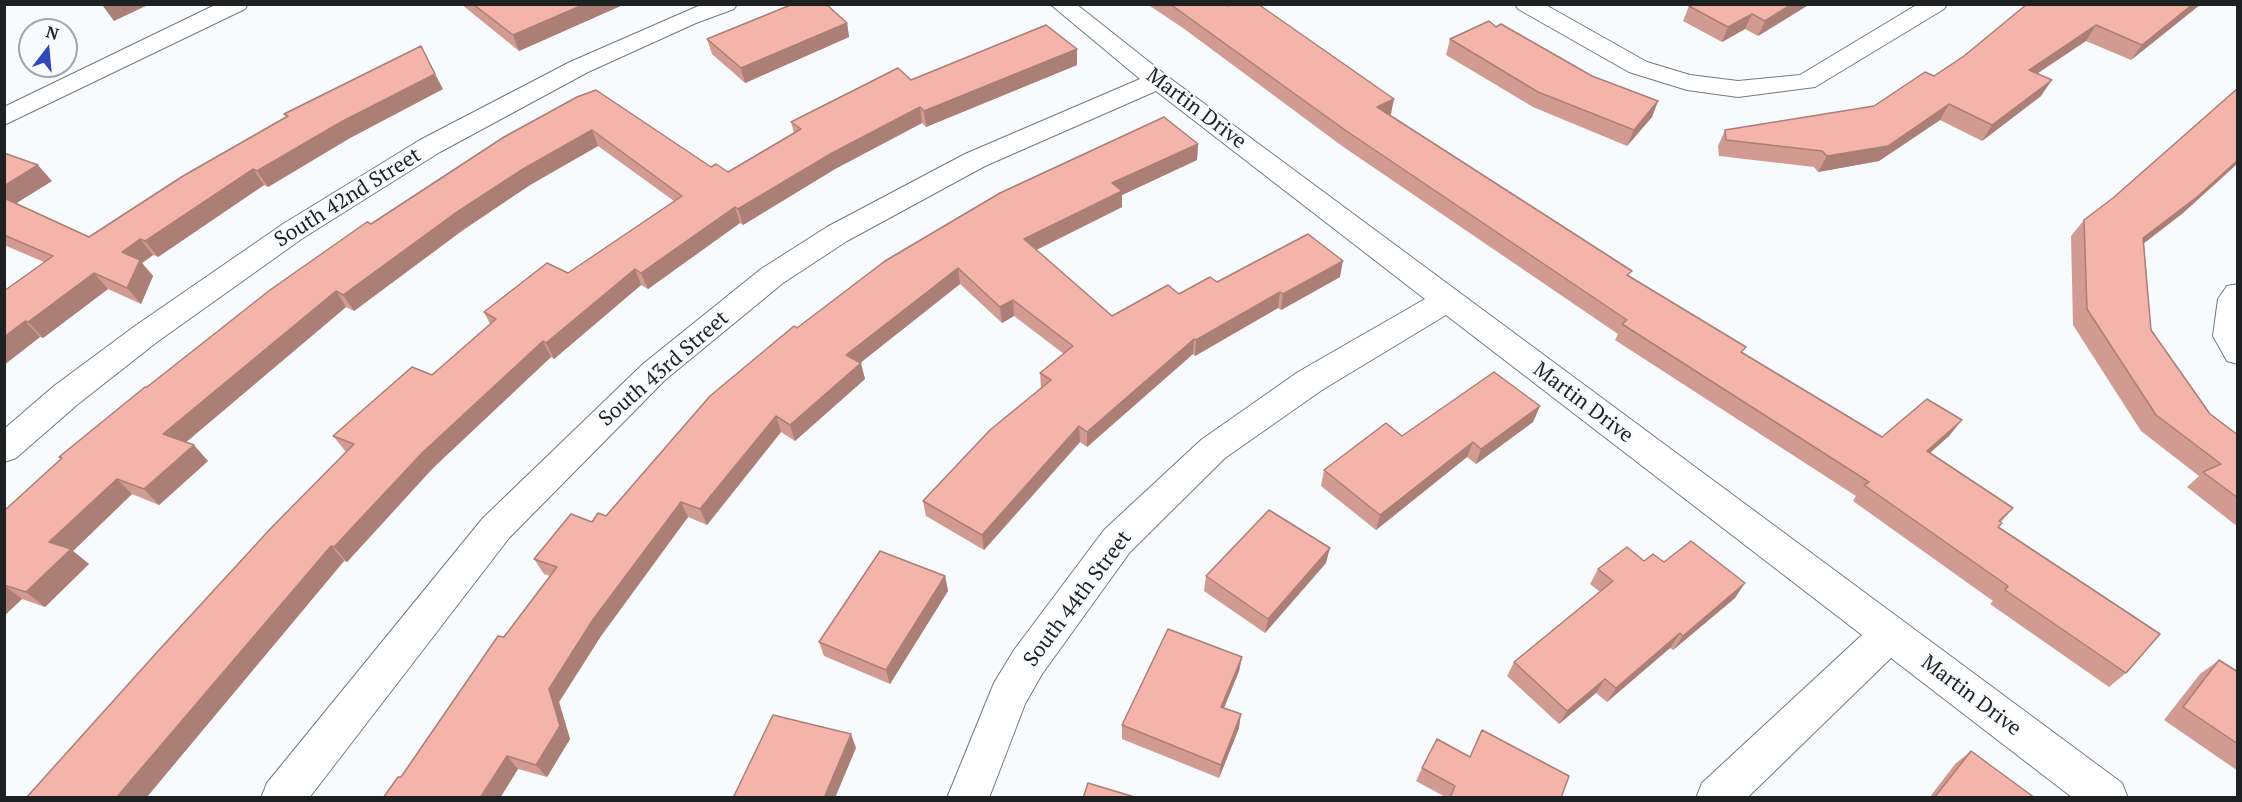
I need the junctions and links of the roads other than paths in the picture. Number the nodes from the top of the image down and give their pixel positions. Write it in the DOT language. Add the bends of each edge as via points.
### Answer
graph roads {
  1 [pos="237,4"];
  2 [pos="726,4"];
  3 [pos="1061,4"];
  4 [pos="1526,4"];
  5 [pos="1936,4"];
  6 [pos="1158,81"];
  7 [pos="4,117"];
  8 [pos="2238,294"];
  9 [pos="1448,300"];
  10 [pos="2238,353"];
  11 [pos="4,449"];
  12 [pos="1889,635"];
  13 [pos="282,798"];
  14 [pos="968,798"];
  15 [pos="1717,798"];
  16 [pos="2107,798"];
  1 -- 7 [label="street"];
  2 -- 11 [label="street, South 42nd Street" via="579,67 401,164 293,231 146,334"];
  3 -- 6 [label="street, Martin Drive"];
  4 -- 5 [label="street" via="1638,67 1687,82 1737,89 1806,82"];
  6 -- 9 [label="street, Martin Drive"];
  6 -- 13 [label="street, South 43rd Street" via="975,160 837,234 772,276 654,372 496,528"];
  8 -- 10 [label="street" via="2233,299 2229,336"];
  9 -- 12 [label="street, Martin Drive"];
  9 -- 14 [label="street, South 44th Street" via="1310,381 1213,448 1117,541 1028,662 1008,696"];
  12 -- 15 [label="street"];
  12 -- 16 [label="street, Martin Drive"];
}
